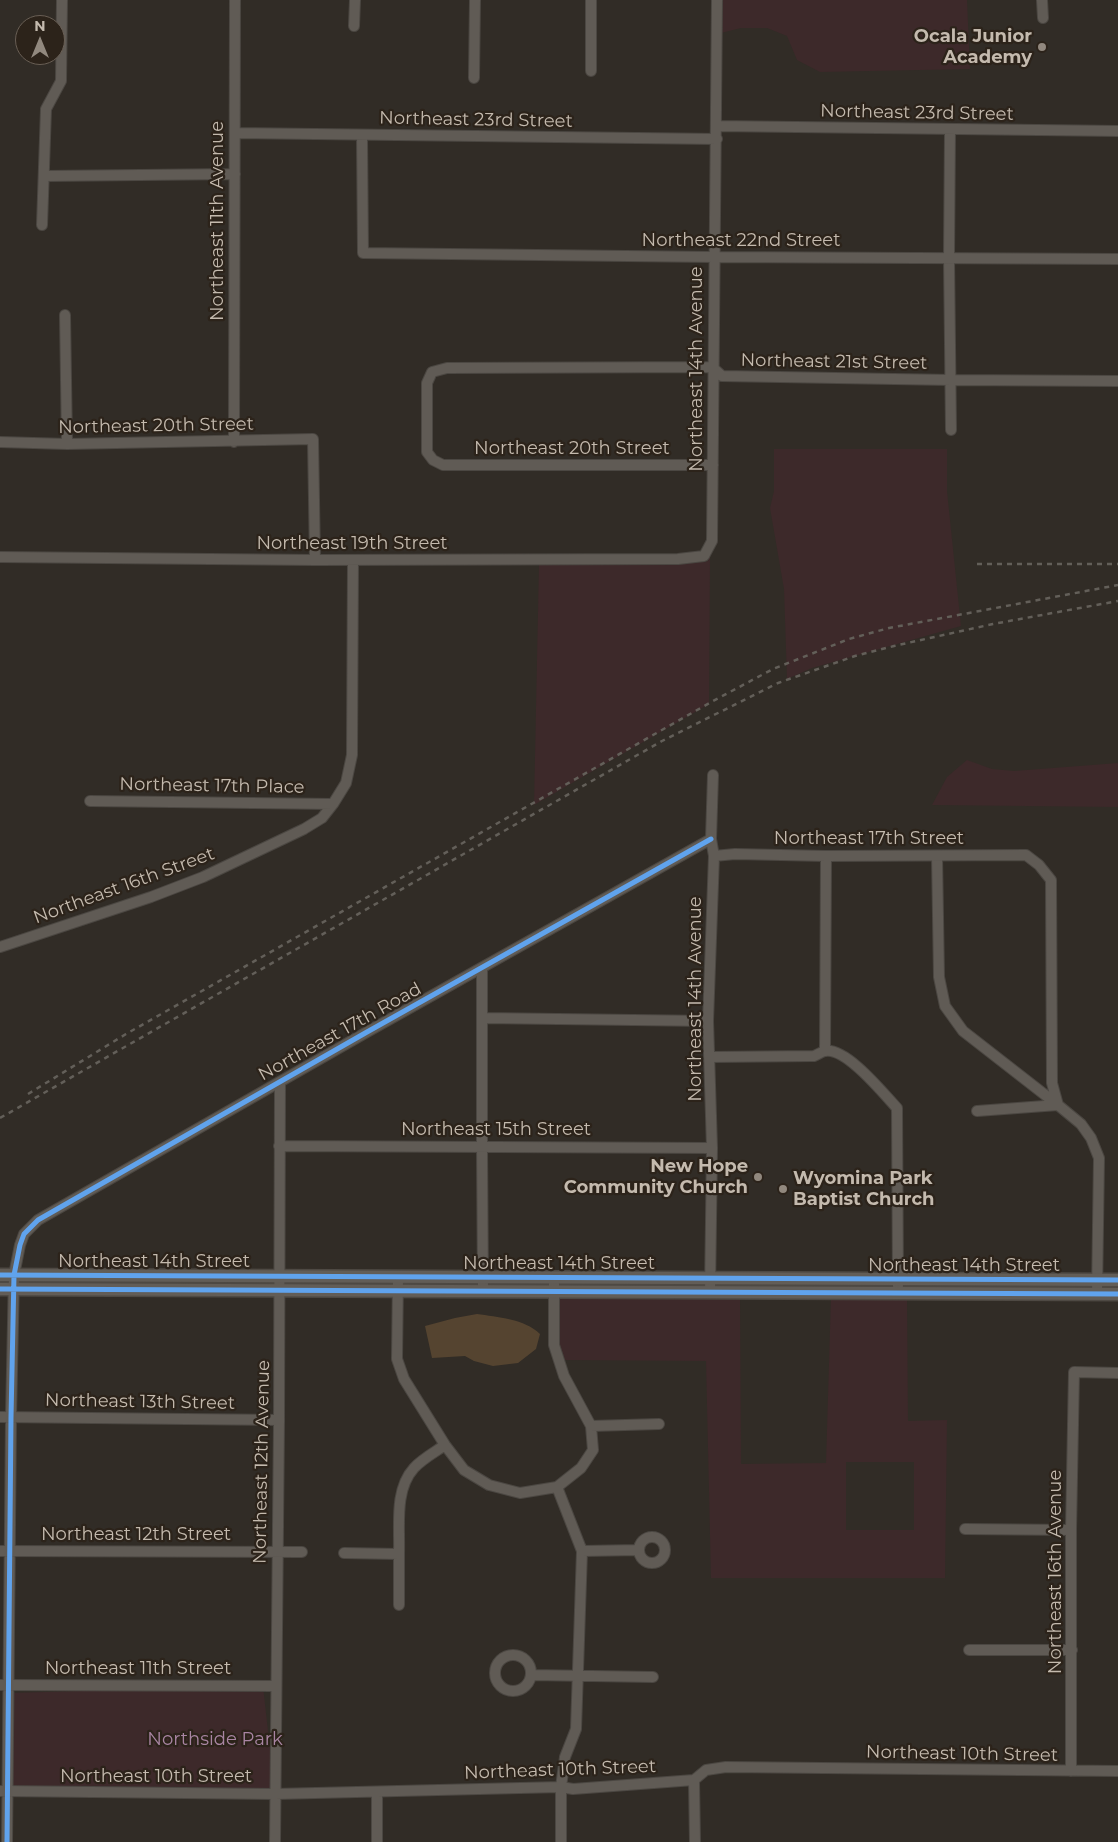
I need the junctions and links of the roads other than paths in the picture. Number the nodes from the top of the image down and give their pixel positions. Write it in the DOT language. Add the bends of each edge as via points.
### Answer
graph roads {
  1 [pos="62,0"];
  2 [pos="235,0"];
  3 [pos="355,0"];
  4 [pos="475,0"];
  5 [pos="592,0"];
  6 [pos="717,0"];
  7 [pos="1042,0"];
  8 [pos="1043,18"];
  9 [pos="354,26"];
  10 [pos="591,71"];
  11 [pos="474,78"];
  12 [pos="716,126"];
  13 [pos="950,130"];
  14 [pos="1118,131"];
  15 [pos="234,133"];
  16 [pos="362,136"];
  17 [pos="717,139"];
  18 [pos="236,174"];
  19 [pos="45,176"];
  20 [pos="42,225"];
  21 [pos="714,257"];
  22 [pos="949,258"];
  23 [pos="1118,259"];
  24 [pos="65,315"];
  25 [pos="712,367"];
  26 [pos="951,380"];
  27 [pos="1118,381"];
  28 [pos="951,430"];
  29 [pos="0,442"];
  30 [pos="234,442"];
  31 [pos="67,444"];
  32 [pos="433,460"];
  33 [pos="713,465"];
  34 [pos="704,556"];
  35 [pos="0,557"];
  36 [pos="315,560"];
  37 [pos="353,560"];
  38 [pos="713,775"];
  39 [pos="90,801"];
  40 [pos="333,804"];
  41 [pos="711,839"];
  42 [pos="714,856"];
  43 [pos="826,856"];
  44 [pos="937,856"];
  45 [pos="0,947"];
  46 [pos="482,968"];
  47 [pos="483,1018"];
  48 [pos="708,1020"];
  49 [pos="825,1051"];
  50 [pos="710,1057"];
  51 [pos="280,1082"];
  52 [pos="1058,1105"];
  53 [pos="977,1110"];
  54 [pos="279,1146"];
  55 [pos="482,1146"];
  56 [pos="712,1148"];
  57 [pos="0,1275"];
  58 [pos="14,1275"];
  59 [pos="280,1276"];
  60 [pos="398,1277"];
  61 [pos="483,1277"];
  62 [pos="554,1278"];
  63 [pos="710,1278"];
  64 [pos="898,1279"];
  65 [pos="1097,1280"];
  66 [pos="1118,1280"];
  67 [pos="0,1289"];
  68 [pos="14,1289"];
  69 [pos="279,1290"];
  70 [pos="398,1291"];
  71 [pos="483,1291"];
  72 [pos="554,1291"];
  73 [pos="710,1292"];
  74 [pos="898,1293"];
  75 [pos="1097,1294"];
  76 [pos="1118,1294"];
  77 [pos="1118,1373"];
  78 [pos="0,1417"];
  79 [pos="11,1417"];
  80 [pos="279,1420"];
  81 [pos="659,1424"];
  82 [pos="591,1426"];
  83 [pos="445,1445"];
  84 [pos="556,1487"];
  85 [pos="965,1528"];
  86 [pos="1071,1530"];
  87 [pos="639,1550"];
  88 [pos="5,1551"];
  89 [pos="582,1551"];
  90 [pos="277,1552"];
  91 [pos="302,1552"];
  92 [pos="344,1553"];
  93 [pos="400,1554"];
  94 [pos="399,1605"];
  95 [pos="969,1650"];
  96 [pos="1072,1650"];
  97 [pos="531,1675"];
  98 [pos="578,1677"];
  99 [pos="652,1677"];
  100 [pos="4,1685"];
  101 [pos="276,1686"];
  102 [pos="1071,1771"];
  103 [pos="1118,1771"];
  104 [pos="694,1780"];
  105 [pos="561,1787"];
  106 [pos="4,1791"];
  107 [pos="377,1793"];
  108 [pos="275,1794"];
  109 [pos="7,1842"];
  110 [pos="275,1842"];
  111 [pos="377,1842"];
  112 [pos="561,1842"];
  113 [pos="695,1842"];
  1 -- 19 [label="street" via="61,81 46,109"];
  2 -- 15 [label="street, Northeast 11th Avenue"];
  3 -- 9 [label="street"];
  4 -- 11 [label="street"];
  5 -- 10 [label="street"];
  6 -- 12 [label="street, Northeast 14th Avenue"];
  7 -- 8 [label="street"];
  12 -- 13 [label="street, Northeast 23rd Street"];
  12 -- 17 [label="street, Northeast 14th Avenue"];
  13 -- 14 [label="street, Northeast 23rd Street"];
  13 -- 22 [label="street"];
  15 -- 16 [label="street, Northeast 23rd Street"];
  15 -- 18 [label="street, Northeast 11th Avenue"];
  16 -- 17 [label="street, Northeast 23rd Street"];
  16 -- 21 [label="street, Northeast 22nd Street" via="363,253"];
  17 -- 21 [label="street, Northeast 14th Avenue"];
  18 -- 19 [label="street"];
  18 -- 30 [label="street, Northeast 11th Avenue"];
  19 -- 20 [label="street"];
  21 -- 22 [label="street, Northeast 22nd Street"];
  21 -- 25 [label="street, Northeast 14th Avenue"];
  22 -- 23 [label="street, Northeast 22nd Street"];
  22 -- 26 [label="street"];
  24 -- 31 [label="street"];
  25 -- 26 [label="street, Northeast 21st Street" via="722,376"];
  25 -- 32 [label="street, Northeast 21st Street" via="447,368 432,372 427,383 427,452"];
  25 -- 33 [label="street, Northeast 14th Avenue"];
  26 -- 27 [label="street, Northeast 21st Street"];
  26 -- 28 [label="street"];
  29 -- 31 [label="street, Northeast 20th Street"];
  30 -- 31 [label="street, Northeast 20th Street"];
  30 -- 36 [label="street, Northeast 20th Street" via="313,439"];
  32 -- 33 [label="street, Northeast 20th Street" via="443,465"];
  33 -- 34 [label="street, Northeast 14th Avenue" via="712,541"];
  34 -- 37 [label="street, Northeast 19th Street" via="678,559"];
  35 -- 36 [label="street, Northeast 19th Street"];
  36 -- 37 [label="street, Northeast 19th Street"];
  37 -- 40 [label="street" via="352,755 346,783"];
  38 -- 41 [label="street"];
  39 -- 40 [label="street, Northeast 17th Place"];
  40 -- 45 [label="street, Northeast 16th Street" via="322,818 304,829 203,877"];
  41 -- 42 [label="street"];
  41 -- 46 [label="street, Northeast 17th Road"];
  42 -- 43 [label="street, Northeast 17th Street"];
  42 -- 48 [label="street, Northeast 14th Avenue"];
  43 -- 44 [label="street, Northeast 17th Street"];
  43 -- 49 [label="street"];
  44 -- 52 [label="street" via="939,977 945,1006 963,1031"];
  44 -- 52 [label="street, Northeast 17th Street" via="1026,855 1051,880 1052,1083"];
  46 -- 47 [label="street"];
  46 -- 51 [label="street, Northeast 17th Road"];
  47 -- 48 [label="street"];
  47 -- 55 [label="street"];
  48 -- 50 [label="street, Northeast 14th Avenue"];
  49 -- 50 [label="street" via="814,1056"];
  49 -- 64 [label="street" via="839,1053 868,1076 897,1108"];
  50 -- 56 [label="street, Northeast 14th Avenue"];
  51 -- 54 [label="street, Northeast 12th Avenue"];
  51 -- 58 [label="street, Northeast 17th Road" via="38,1220 24,1234"];
  52 -- 53 [label="street"];
  52 -- 65 [label="street" via="1081,1124 1099,1158"];
  54 -- 55 [label="street, Northeast 15th Street"];
  54 -- 59 [label="street, Northeast 12th Avenue"];
  55 -- 56 [label="street, Northeast 15th Street"];
  55 -- 61 [label="street"];
  56 -- 63 [label="street, Northeast 14th Avenue"];
  57 -- 58 [label="main road, Northeast 14th Street"];
  58 -- 59 [label="main road, Northeast 14th Street"];
  58 -- 68 [label="street"];
  59 -- 60 [label="main road, Northeast 14th Street"];
  59 -- 69 [label="street, Northeast 12th Avenue"];
  60 -- 61 [label="main road, Northeast 14th Street"];
  60 -- 70 [label="street"];
  61 -- 62 [label="main road, Northeast 14th Street"];
  61 -- 71 [label="street"];
  62 -- 63 [label="main road, Northeast 14th Street"];
  62 -- 72 [label="street"];
  63 -- 64 [label="main road, Northeast 14th Street"];
  63 -- 73 [label="street, Northeast 14th Avenue"];
  64 -- 65 [label="main road, Northeast 14th Street"];
  64 -- 74 [label="street"];
  65 -- 66 [label="main road, Northeast 14th Street"];
  65 -- 75 [label="street"];
  67 -- 68 [label="main road, Northeast 14th Street"];
  68 -- 69 [label="main road, Northeast 14th Street"];
  68 -- 79 [label="street"];
  69 -- 70 [label="main road, Northeast 14th Street"];
  69 -- 80 [label="street, Northeast 12th Avenue"];
  70 -- 71 [label="main road, Northeast 14th Street"];
  70 -- 83 [label="street" via="397,1359 404,1379"];
  71 -- 72 [label="main road, Northeast 14th Street"];
  72 -- 73 [label="main road, Northeast 14th Street"];
  72 -- 82 [label="street" via="554,1345 564,1376"];
  73 -- 74 [label="main road, Northeast 14th Street"];
  74 -- 75 [label="main road, Northeast 14th Street"];
  75 -- 76 [label="main road, Northeast 14th Street"];
  77 -- 86 [label="street, Northeast 16th Avenue" via="1074,1372"];
  78 -- 79 [label="street, Northeast 13th Street"];
  79 -- 80 [label="street, Northeast 13th Street"];
  79 -- 88 [label="street"];
  80 -- 90 [label="street, Northeast 12th Avenue"];
  81 -- 82 [label="street"];
  82 -- 84 [label="street" via="592,1450 581,1468"];
  83 -- 84 [label="street" via="464,1470 489,1485 520,1493"];
  83 -- 93 [label="street" via="414,1468 403,1486"];
  84 -- 89 [label="street"];
  85 -- 86 [label="street"];
  86 -- 96 [label="street, Northeast 16th Avenue"];
  87 -- 89 [label="street"];
  88 -- 90 [label="street, Northeast 12th Street"];
  88 -- 100 [label="street"];
  89 -- 98 [label="street"];
  90 -- 91 [label="street, Northeast 12th Street"];
  90 -- 101 [label="street, Northeast 12th Avenue"];
  92 -- 93 [label="street"];
  93 -- 94 [label="street"];
  95 -- 96 [label="street"];
  96 -- 102 [label="street, Northeast 16th Avenue"];
  97 -- 98 [label="street"];
  98 -- 99 [label="street"];
  98 -- 105 [label="street" via="576,1729 565,1757"];
  100 -- 101 [label="street, Northeast 11th Street"];
  100 -- 106 [label="street"];
  101 -- 108 [label="street, Northeast 12th Avenue"];
  102 -- 103 [label="street, Northeast 10th Street"];
  102 -- 104 [label="street, Northeast 10th Street" via="726,1768 706,1770"];
  104 -- 105 [label="street, Northeast 10th Street"];
  104 -- 113 [label="street"];
  105 -- 107 [label="street, Northeast 10th Street"];
  105 -- 112 [label="street"];
  106 -- 108 [label="street, Northeast 10th Street"];
  106 -- 109 [label="street"];
  107 -- 108 [label="street, Northeast 10th Street"];
  107 -- 111 [label="street"];
  108 -- 110 [label="street, Northeast 12th Avenue"];
}
